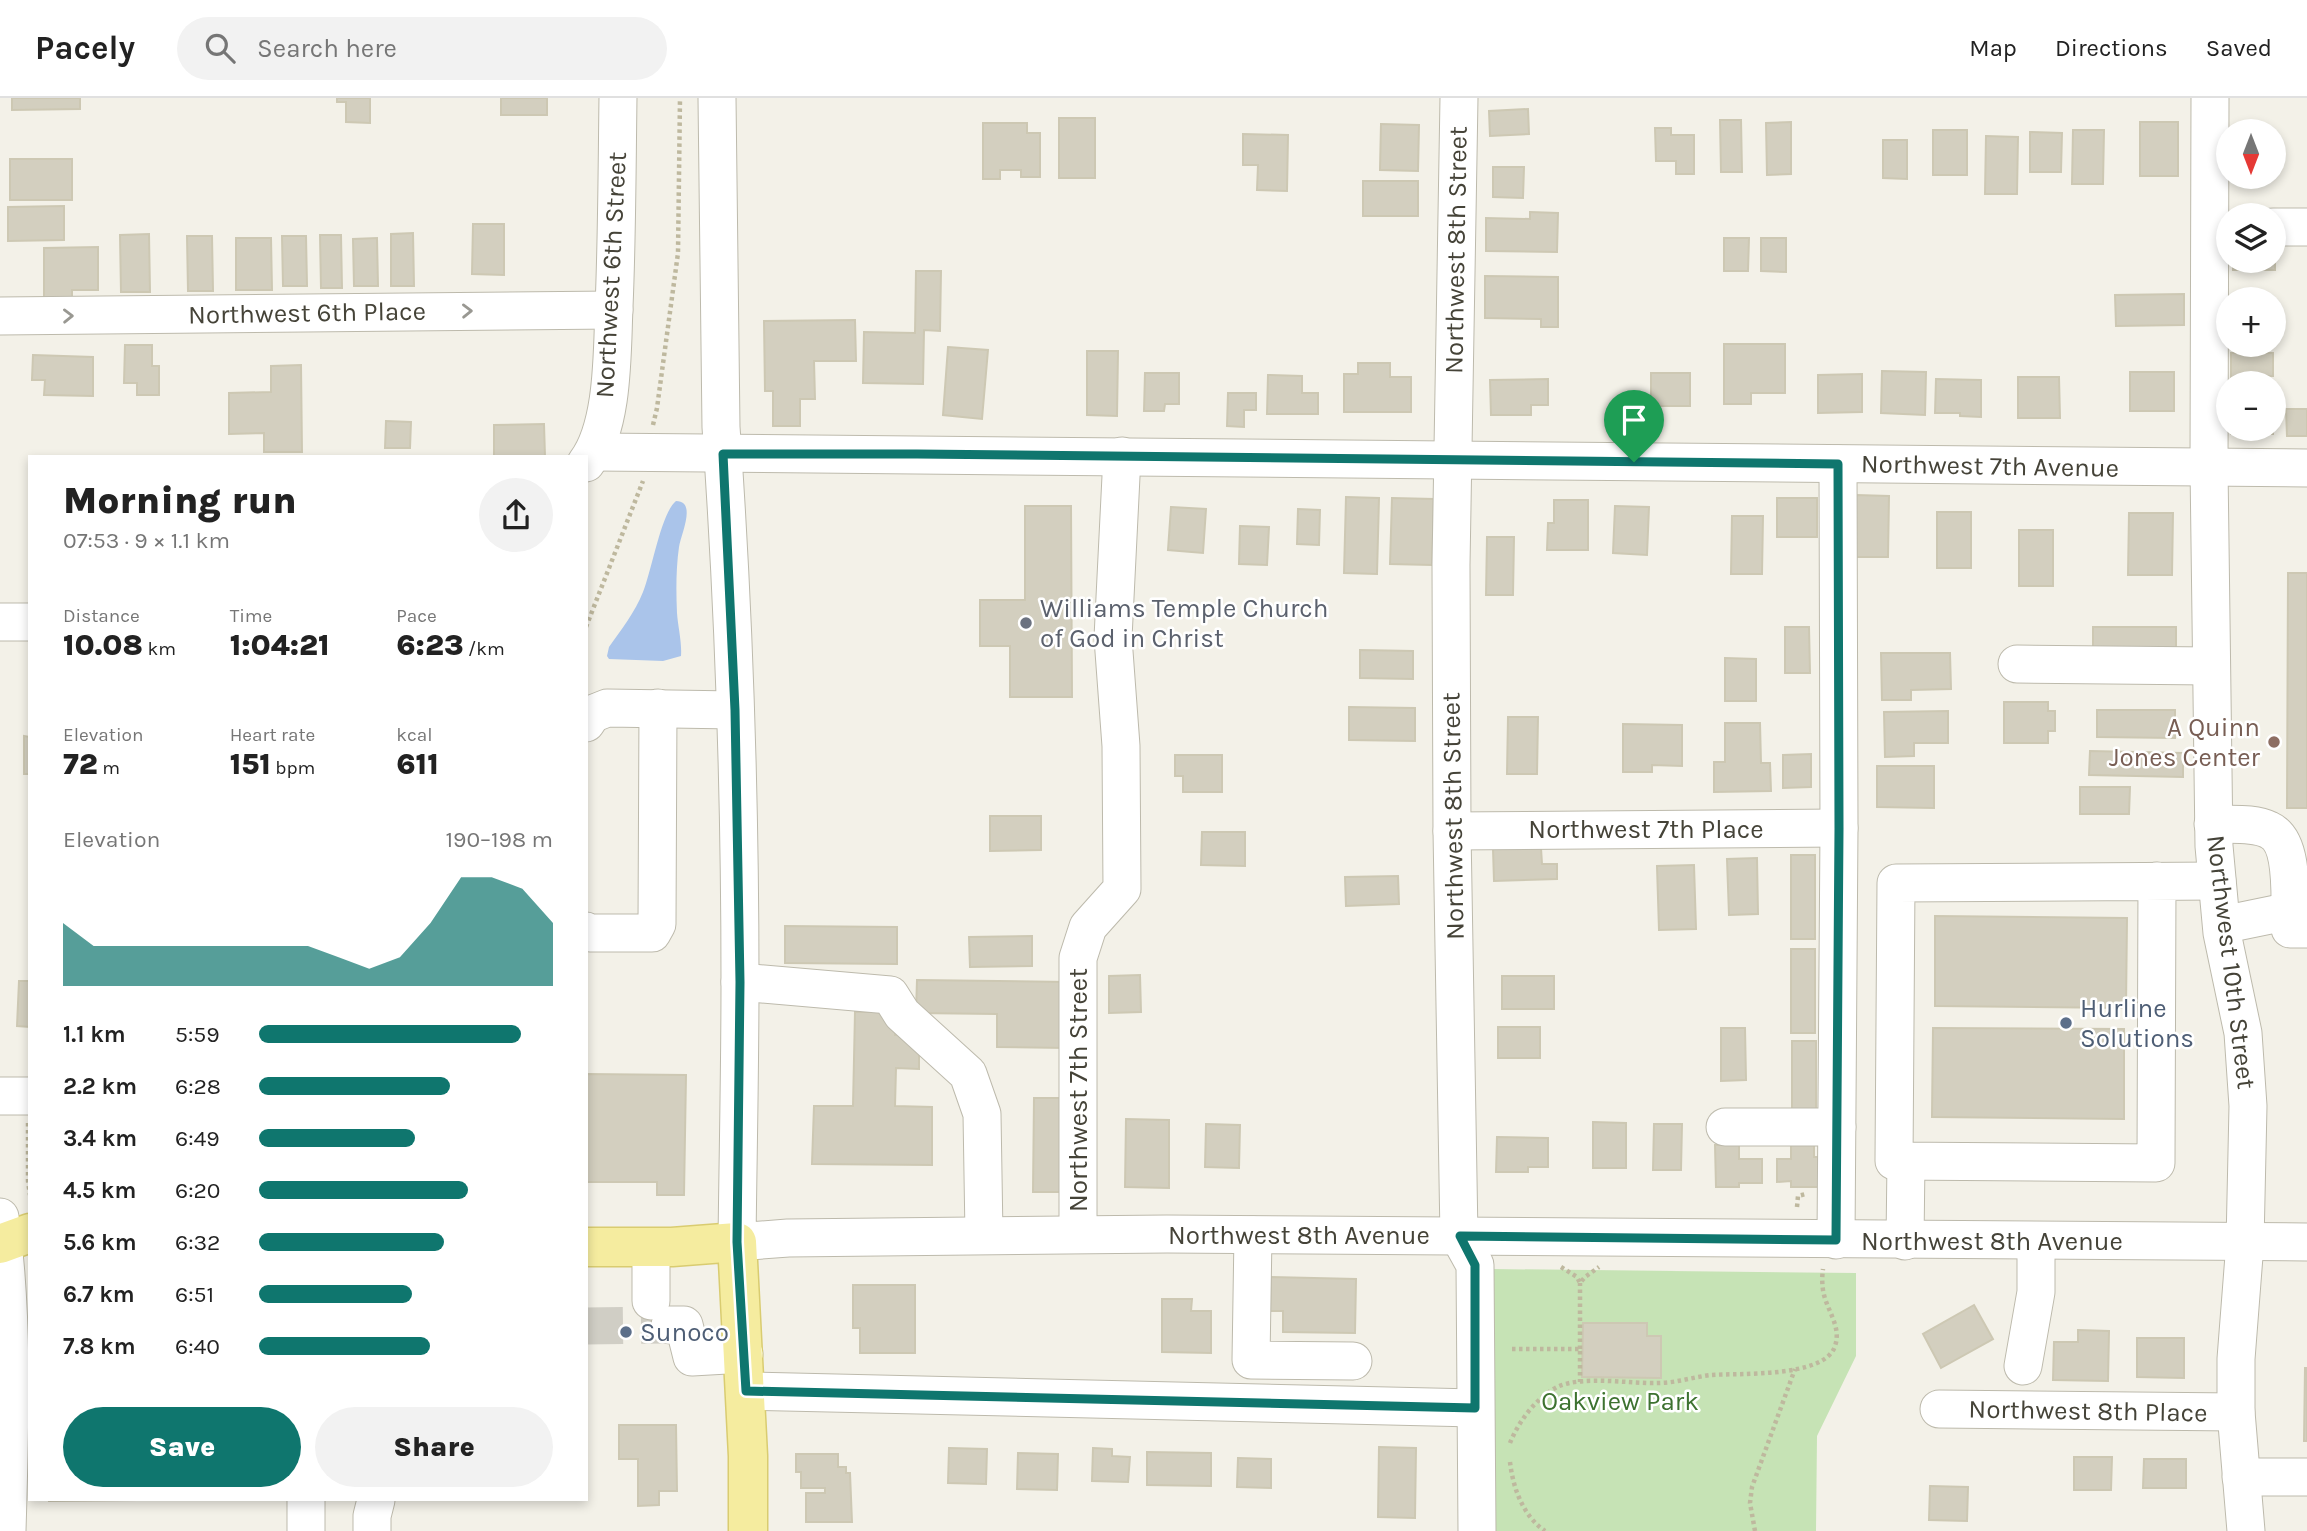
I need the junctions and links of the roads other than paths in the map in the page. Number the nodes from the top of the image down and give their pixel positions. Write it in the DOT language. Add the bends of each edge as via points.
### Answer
graph roads {
  1 [pos="618,98"];
  2 [pos="717,98"];
  3 [pos="1459,98"];
  4 [pos="2210,98"];
  5 [pos="2217,203"];
  6 [pos="2307,226"];
  7 [pos="2286,227"];
  8 [pos="2216,273"];
  9 [pos="614,310"];
  10 [pos="0,316"];
  11 [pos="723,454"];
  12 [pos="1122,456"];
  13 [pos="591,457"];
  14 [pos="1453,459"];
  15 [pos="1838,464"];
  16 [pos="2209,467"];
  17 [pos="2307,468"];
  18 [pos="0,622"];
  19 [pos="28,622"];
  20 [pos="2017,664"];
  21 [pos="2211,667"];
  22 [pos="658,708"];
  23 [pos="735,710"];
  24 [pos="588,720"];
  25 [pos="2213,824"];
  26 [pos="1839,828"];
  27 [pos="1452,831"];
  28 [pos="2157,881"];
  29 [pos="2217,881"];
  30 [pos="2298,920"];
  31 [pos="2222,925"];
  32 [pos="588,932"];
  33 [pos="740,982"];
  34 [pos="1725,1127"];
  35 [pos="1837,1127"];
  36 [pos="1906,1161"];
  37 [pos="1078,1234"];
  38 [pos="984,1235"];
  39 [pos="1253,1235"];
  40 [pos="1460,1236"];
  41 [pos="13,1240"];
  42 [pos="1905,1241"];
  43 [pos="737,1242"];
  44 [pos="2036,1242"];
  45 [pos="2307,1242"];
  46 [pos="2245,1243"];
  47 [pos="588,1247"];
  48 [pos="651,1247"];
  49 [pos="1829,1254"];
  50 [pos="1353,1361"];
  51 [pos="2023,1366"];
  52 [pos="745,1373"];
  53 [pos="1475,1408"];
  54 [pos="1939,1409"];
  55 [pos="2236,1412"];
  56 [pos="2241,1477"];
  57 [pos="2307,1477"];
  58 [pos="306,1501"];
  59 [pos="376,1501"];
  60 [pos="7,1531"];
  61 [pos="306,1531"];
  62 [pos="372,1531"];
  63 [pos="748,1531"];
  64 [pos="1477,1531"];
  65 [pos="2246,1531"];
  1 -- 9 [label="street, Northwest 6th Street"];
  2 -- 11 [label="street"];
  3 -- 14 [label="street, Northwest 8th Street"];
  4 -- 5 [label="street, Northwest 10th Street"];
  6 -- 7 [label="street"];
  8 -- 16 [label="street, Northwest 10th Street"];
  10 -- 9 [label="street, Northwest 6th Place, one-way"];
  9 -- 13 [label="street, Northwest 6th Street" via="607,404"];
  11 -- 12 [label="street, Northwest 7th Avenue"];
  11 -- 13 [label="street, Northwest 7th Avenue"];
  11 -- 23 [label="street"];
  12 -- 14 [label="street, Northwest 7th Avenue"];
  12 -- 37 [label="street, Northwest 7th Street" via="1113,638 1121,746 1122,889 1088,927 1078,958"];
  14 -- 15 [label="street, Northwest 7th Avenue"];
  14 -- 27 [label="street, Northwest 8th Street"];
  15 -- 16 [label="street, Northwest 7th Avenue"];
  15 -- 26 [label="street"];
  16 -- 17 [label="street, Northwest 7th Avenue"];
  16 -- 21 [label="street, Northwest 10th Street"];
  18 -- 19 [label="street"];
  20 -- 21 [label="street"];
  21 -- 25 [label="street, Northwest 10th Street"];
  22 -- 23 [label="street"];
  22 -- 24 [label="street" via="607,708"];
  22 -- 32 [label="street" via="657,924 652,933"];
  23 -- 33 [label="street"];
  25 -- 29 [label="street, Northwest 10th Street"];
  25 -- 30 [label="street" via="2256,826 2271,831 2284,844"];
  26 -- 27 [label="street, Northwest 7th Place"];
  26 -- 35 [label="street"];
  27 -- 40 [label="street, Northwest 8th Street"];
  28 -- 29 [label="street"];
  28 -- 36 [label="street" via="2156,1163"];
  28 -- 36 [label="street" via="1896,883 1894,1161"];
  29 -- 31 [label="street, Northwest 10th Street"];
  30 -- 31 [label="street"];
  31 -- 46 [label="street, Northwest 10th Street" via="2243,1033 2248,1106"];
  33 -- 38 [label="street" via="890,995 902,1014 968,1074 982,1114"];
  33 -- 43 [label="street"];
  34 -- 35 [label="street"];
  35 -- 49 [label="street"];
  36 -- 42 [label="street"];
  37 -- 38 [label="street, Northwest 8th Avenue"];
  37 -- 39 [label="street, Northwest 8th Avenue"];
  38 -- 43 [label="street, Northwest 8th Avenue"];
  39 -- 40 [label="street, Northwest 8th Avenue"];
  39 -- 50 [label="street" via="1251,1360"];
  40 -- 49 [label="street, Northwest 8th Avenue"];
  40 -- 53 [label="street, Northwest 8th Street" via="1475,1265"];
  41 -- 60 [label="street" via="8,1298"];
  42 -- 44 [label="street, Northwest 8th Avenue"];
  42 -- 49 [label="street, Northwest 8th Avenue"];
  43 -- 48 [label="main road, Northwest 8th Avenue"];
  43 -- 52 [label="main road"];
  44 -- 46 [label="street, Northwest 8th Avenue"];
  44 -- 51 [label="street" via="2036,1293"];
  45 -- 46 [label="street, Northwest 8th Avenue"];
  46 -- 55 [label="street, Northwest 10th Street"];
  47 -- 48 [label="main road, Northwest 8th Avenue"];
  48 -- 52 [label="street" via="669,1313 692,1357"];
  52 -- 53 [label="street"];
  52 -- 63 [label="main road"];
  53 -- 64 [label="street, Northwest 8th Street"];
  54 -- 55 [label="street, Northwest 8th Place"];
  55 -- 56 [label="street, Northwest 10th Street"];
  56 -- 57 [label="street"];
  56 -- 65 [label="street, Northwest 10th Street"];
  58 -- 61 [label="street"];
  59 -- 62 [label="street"];
}
